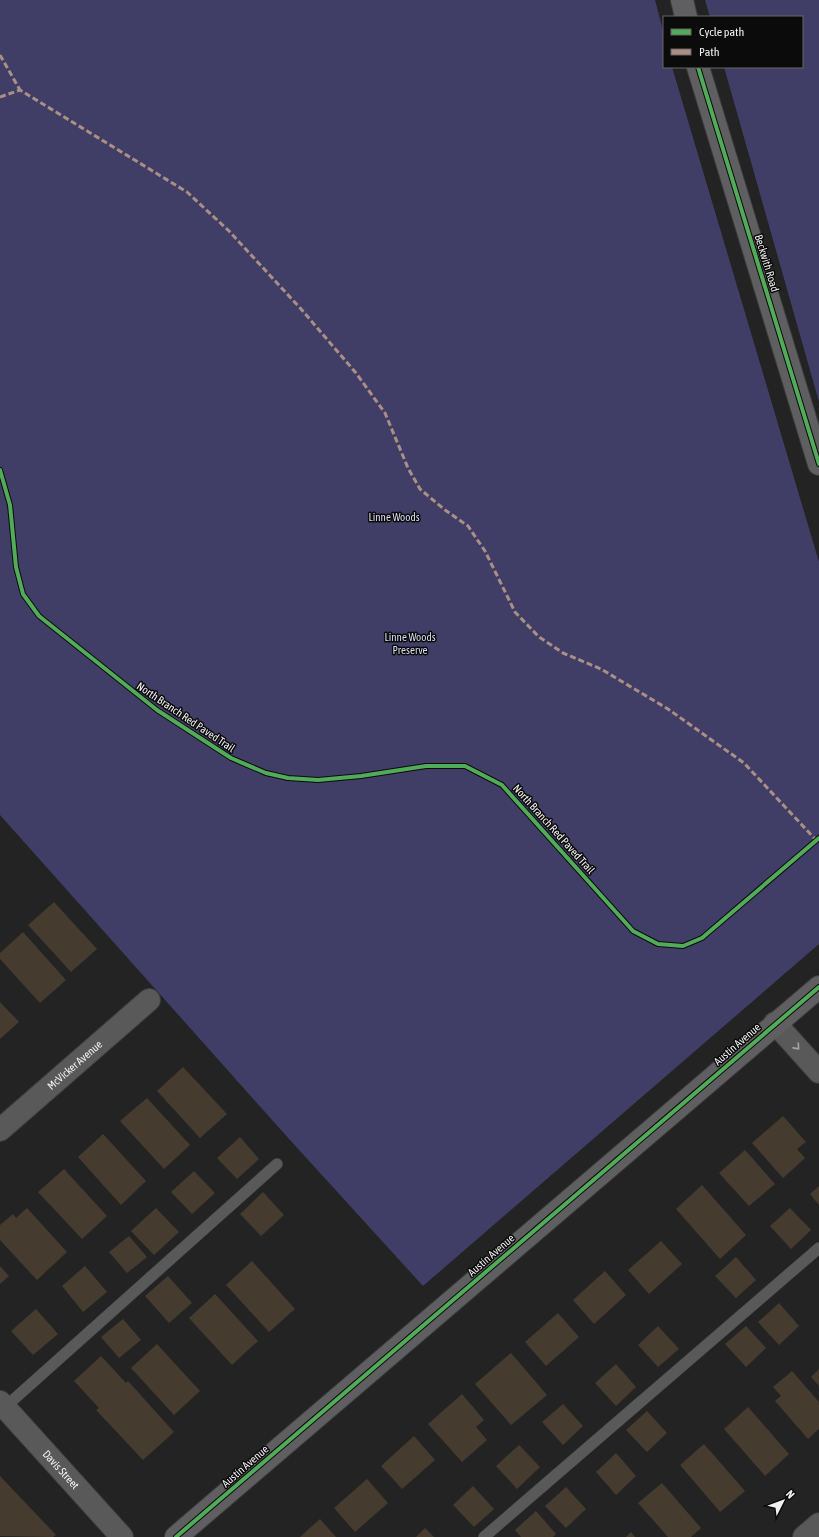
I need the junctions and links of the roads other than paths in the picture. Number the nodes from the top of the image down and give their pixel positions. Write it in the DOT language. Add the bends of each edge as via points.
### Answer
graph roads {
  1 [pos="682,0"];
  2 [pos="686,16"];
  3 [pos="698,68"];
  4 [pos="819,464"];
  5 [pos="819,987"];
  6 [pos="149,1000"];
  7 [pos="775,1023"];
  8 [pos="819,1072"];
  9 [pos="0,1130"];
  10 [pos="277,1164"];
  11 [pos="819,1248"];
  12 [pos="1,1407"];
  13 [pos="819,1524"];
  14 [pos="122,1537"];
  15 [pos="176,1537"];
  16 [pos="484,1537"];
  17 [pos="804,1537"];
  1 -- 2 [label="street"];
  3 -- 4 [label="street, Beckwith Road"];
  5 -- 7 [label="street, Austin Avenue"];
  6 -- 9 [label="street, McVicker Avenue"];
  7 -- 8 [label="street, one-way"];
  7 -- 15 [label="street, Austin Avenue"];
  10 -- 12 [label="lane"];
  11 -- 16 [label="lane"];
  12 -- 14 [label="street, Davis Street"];
  13 -- 17 [label="street"];
}
